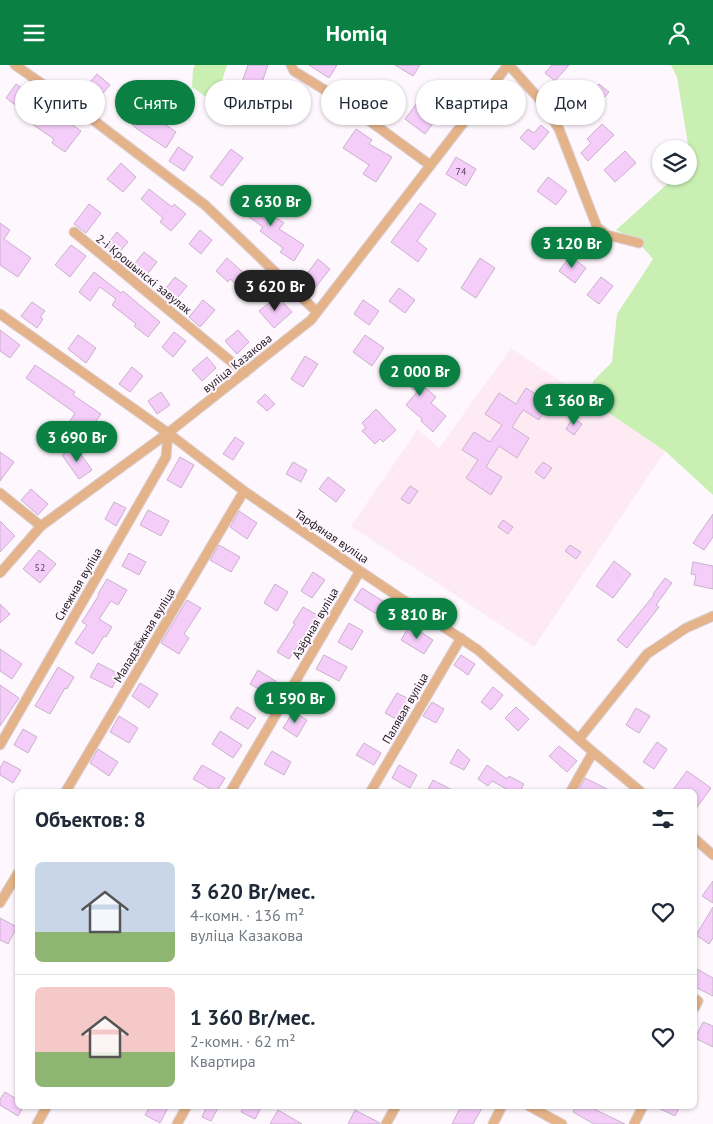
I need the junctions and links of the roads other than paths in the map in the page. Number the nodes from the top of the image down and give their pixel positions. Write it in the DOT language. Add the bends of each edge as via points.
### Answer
graph roads {
  1 [pos="15,65"];
  2 [pos="291,65"];
  3 [pos="508,65"];
  4 [pos="430,165"];
  5 [pos="74,232"];
  6 [pos="639,243"];
  7 [pos="317,312"];
  8 [pos="0,314"];
  9 [pos="245,373"];
  10 [pos="168,433"];
  11 [pos="244,491"];
  12 [pos="0,493"];
  13 [pos="41,526"];
  14 [pos="360,571"];
  15 [pos="0,573"];
  16 [pos="713,616"];
  17 [pos="461,638"];
  18 [pos="579,739"];
  19 [pos="0,745"];
  20 [pos="593,752"];
  21 [pos="67,789"];
  22 [pos="232,789"];
  23 [pos="372,789"];
  24 [pos="572,789"];
  25 [pos="638,789"];
  26 [pos="697,841"];
  27 [pos="713,855"];
  28 [pos="15,878"];
  29 [pos="0,903"];
  30 [pos="45,1109"];
  31 [pos="185,1109"];
  32 [pos="394,1109"];
  33 [pos="500,1109"];
  34 [pos="534,1109"];
  35 [pos="642,1109"];
  36 [pos="37,1124"];
  37 [pos="177,1124"];
  38 [pos="386,1124"];
  39 [pos="493,1124"];
  40 [pos="562,1124"];
  41 [pos="634,1124"];
  1 -- 7 [label="street" via="205,205"];
  2 -- 4 [label="street" via="294,71 341,100"];
  3 -- 4 [label="street, вуліца Казакова"];
  3 -- 6 [label="street" via="542,102 559,129 597,227 607,235"];
  4 -- 7 [label="street, вуліца Казакова"];
  5 -- 9 [label="street, 2-і Крошынскі завулак"];
  7 -- 9 [label="street, вуліца Казакова"];
  8 -- 10 [label="street, Тарфяная вуліца"];
  9 -- 10 [label="street, вуліца Казакова"];
  10 -- 11 [label="street, Тарфяная вуліца"];
  10 -- 13 [label="street, вуліца Казакова"];
  10 -- 19 [label="street, Снежная вуліца" via="166,457"];
  11 -- 14 [label="street, Тарфяная вуліца"];
  11 -- 21 [label="street, Маладзёжная вуліца"];
  12 -- 13 [label="street"];
  13 -- 15 [label="street, вуліца Казакова"];
  14 -- 17 [label="street, Тарфяная вуліца"];
  14 -- 22 [label="street, Азёрная вуліца"];
  16 -- 18 [label="street" via="686,628 647,654"];
  17 -- 18 [label="street, Тарфяная вуліца"];
  17 -- 23 [label="street, Палявая вуліца"];
  18 -- 20 [label="street, Тарфяная вуліца"];
  20 -- 24 [label="street"];
  20 -- 25 [label="street, Тарфяная вуліца"];
  26 -- 27 [label="street"];
  28 -- 29 [label="street"];
  30 -- 36 [label="street"];
  31 -- 37 [label="street"];
  32 -- 38 [label="street"];
  33 -- 39 [label="street"];
  34 -- 40 [label="street"];
  35 -- 41 [label="street"];
}
